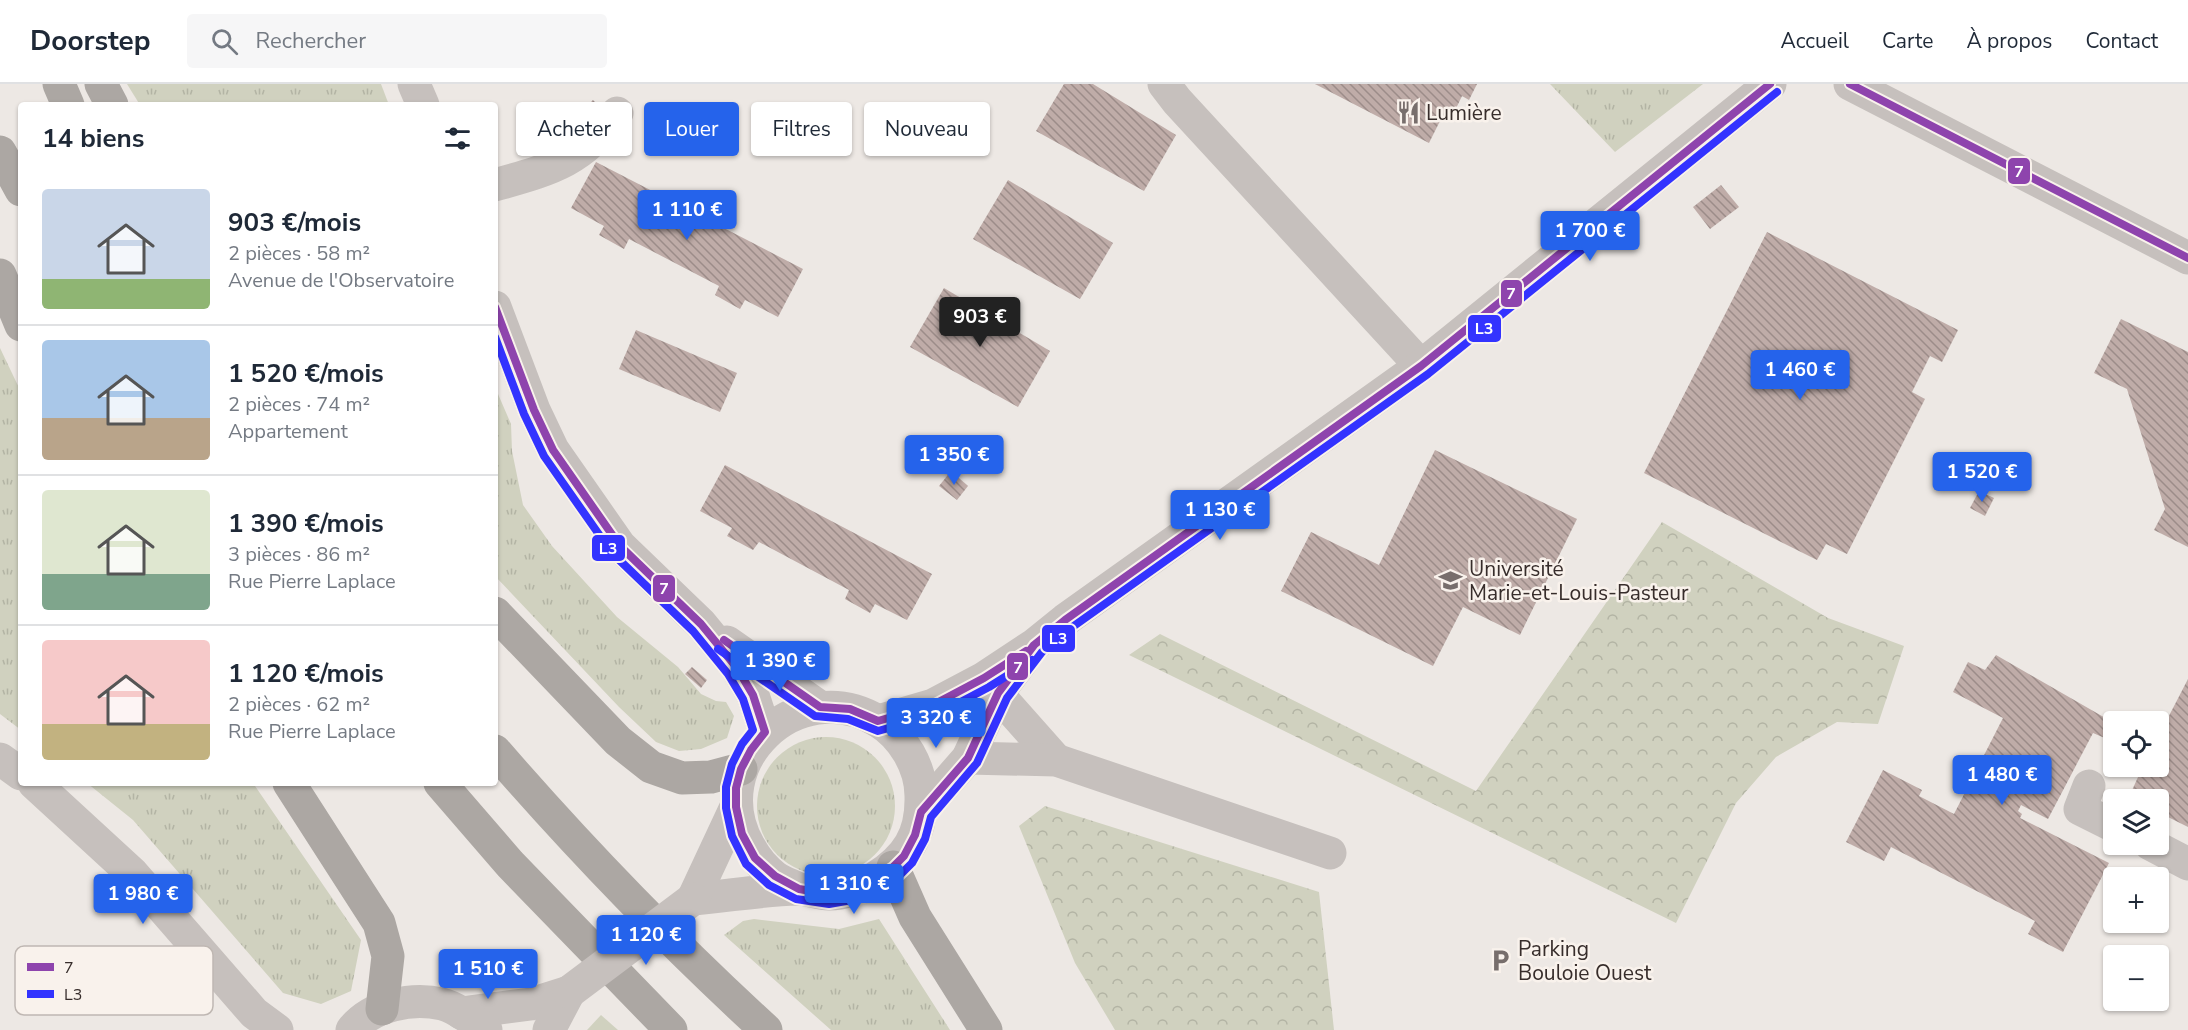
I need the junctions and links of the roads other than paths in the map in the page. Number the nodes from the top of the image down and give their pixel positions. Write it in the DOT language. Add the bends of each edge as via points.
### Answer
graph roads {
  1 [pos="59,84"];
  2 [pos="101,84"];
  3 [pos="414,84"];
  4 [pos="1164,84"];
  5 [pos="1770,84"];
  6 [pos="1851,84"];
  7 [pos="67,102"];
  8 [pos="110,102"];
  9 [pos="422,102"];
  10 [pos="0,152"];
  11 [pos="574,156"];
  12 [pos="498,184"];
  13 [pos="18,185"];
  14 [pos="2188,258"];
  15 [pos="0,275"];
  16 [pos="498,315"];
  17 [pos="18,318"];
  18 [pos="1421,366"];
  19 [pos="498,616"];
  20 [pos="701,624"];
  21 [pos="991,686"];
  22 [pos="820,707"];
  23 [pos="878,721"];
  24 [pos="765,732"];
  25 [pos="498,754"];
  26 [pos="968,758"];
  27 [pos="0,759"];
  28 [pos="1056,760"];
  29 [pos="741,769"];
  30 [pos="18,772"];
  31 [pos="37,786"];
  32 [pos="291,786"];
  33 [pos="443,786"];
  34 [pos="2089,786"];
  35 [pos="736,807"];
  36 [pos="921,812"];
  37 [pos="2103,821"];
  38 [pos="1330,853"];
  39 [pos="2169,854"];
  40 [pos="2188,864"];
  41 [pos="893,867"];
  42 [pos="799,889"];
  43 [pos="693,899"];
  44 [pos="196,946"];
  45 [pos="213,966"];
  46 [pos="569,992"];
  47 [pos="382,1009"];
  48 [pos="474,1022"];
  49 [pos="278,1030"];
  50 [pos="352,1030"];
  51 [pos="549,1030"];
  52 [pos="671,1030"];
  53 [pos="766,1030"];
  54 [pos="986,1030"];
  1 -- 7 [label="highway"];
  2 -- 8 [label="highway"];
  3 -- 9 [label="street"];
  4 -- 18 [label="street"];
  5 -- 18 [label="street"];
  6 -- 14 [label="street"];
  10 -- 13 [label="highway"];
  11 -- 12 [label="street" via="550,169"];
  15 -- 17 [label="highway"];
  16 -- 20 [label="street" via="534,410 574,483 620,546"];
  18 -- 21 [label="street" via="1075,614 1034,645"];
  19 -- 29 [label="highway" via="618,741 651,767 682,778 711,777"];
  20 -- 22 [label="street"];
  20 -- 24 [label="street" via="753,695"];
  21 -- 23 [label="street"];
  21 -- 26 [label="street"];
  21 -- 28 [label="street"];
  22 -- 23 [label="street" via="850,710"];
  22 -- 24 [label="street" via="791,715"];
  23 -- 36 [label="street" via="901,741 914,762 921,787"];
  24 -- 29 [label="street"];
  25 -- 53 [label="highway" via="557,822 710,979"];
  26 -- 28 [label="street"];
  26 -- 36 [label="street"];
  27 -- 30 [label="street"];
  28 -- 38 [label="street"];
  29 -- 35 [label="street"];
  31 -- 44 [label="street" via="133,874"];
  32 -- 47 [label="highway" via="379,923 388,956"];
  33 -- 52 [label="highway" via="510,864"];
  34 -- 37 [label="street" via="2079,809"];
  35 -- 42 [label="street" via="742,834 755,858 775,876"];
  35 -- 43 [label="street"];
  36 -- 41 [label="street" via="915,835"];
  39 -- 40 [label="street"];
  41 -- 42 [label="street" via="860,888 829,894"];
  41 -- 54 [label="highway" via="915,917"];
  42 -- 43 [label="street"];
  43 -- 46 [label="street, bridge"];
  45 -- 49 [label="street" via="254,1013"];
  46 -- 48 [label="street"];
  46 -- 51 [label="street"];
  47 -- 48 [label="street" via="412,1001 444,1004"];
  47 -- 50 [label="street"];
}
